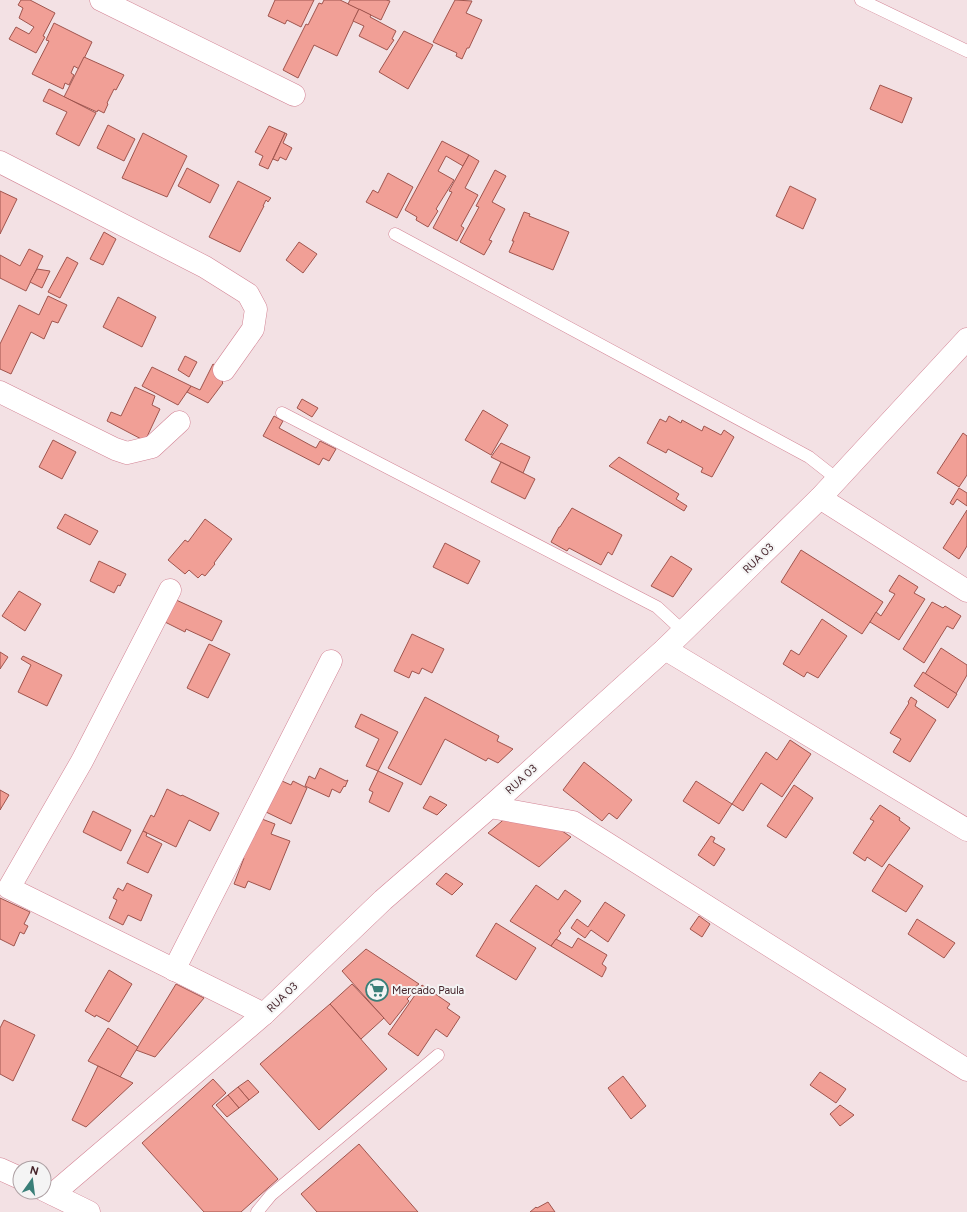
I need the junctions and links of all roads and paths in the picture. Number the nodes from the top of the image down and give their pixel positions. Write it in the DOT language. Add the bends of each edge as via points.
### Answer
graph roads {
  1 [pos="100,0"];
  2 [pos="861,0"];
  3 [pos="967,51"];
  4 [pos="294,95"];
  5 [pos="0,162"];
  6 [pos="395,234"];
  7 [pos="965,347"];
  8 [pos="224,370"];
  9 [pos="0,392"];
  10 [pos="282,413"];
  11 [pos="179,422"];
  12 [pos="837,479"];
  13 [pos="820,498"];
  14 [pos="170,590"];
  15 [pos="967,591"];
  16 [pos="683,631"];
  17 [pos="665,649"];
  18 [pos="331,662"];
  19 [pos="490,807"];
  20 [pos="967,830"];
  21 [pos="174,970"];
  22 [pos="264,1014"];
  23 [pos="438,1055"];
  24 [pos="967,1070"];
  25 [pos="0,1169"];
  26 [pos="12,1174"];
  27 [pos="52,1189"];
  28 [pos="52,1194"];
  29 [pos="89,1212"];
  30 [pos="257,1212"];
  1 -- 4 [label="street"];
  2 -- 3 [label="lane"];
  5 -- 8 [label="street" via="205,267 248,294 256,309 253,330"];
  6 -- 12 [label="lane" via="809,456"];
  7 -- 12 [label="street, RUA 03"];
  9 -- 11 [label="street" via="127,453 152,447"];
  10 -- 16 [label="lane" via="657,607"];
  12 -- 13 [label="street, RUA 03"];
  13 -- 15 [label="street"];
  13 -- 16 [label="street, RUA 03"];
  14 -- 21 [label="street" via="82,761 9,888"];
  16 -- 17 [label="street, RUA 03"];
  17 -- 19 [label="street, RUA 03"];
  17 -- 20 [label="street"];
  18 -- 21 [label="street"];
  19 -- 22 [label="street, RUA 03" via="383,900"];
  19 -- 24 [label="street" via="573,822"];
  21 -- 22 [label="street"];
  22 -- 27 [label="street, RUA 03"];
  23 -- 30 [label="lane" via="271,1195"];
  25 -- 26 [label="street"];
  28 -- 29 [label="street"];
}
